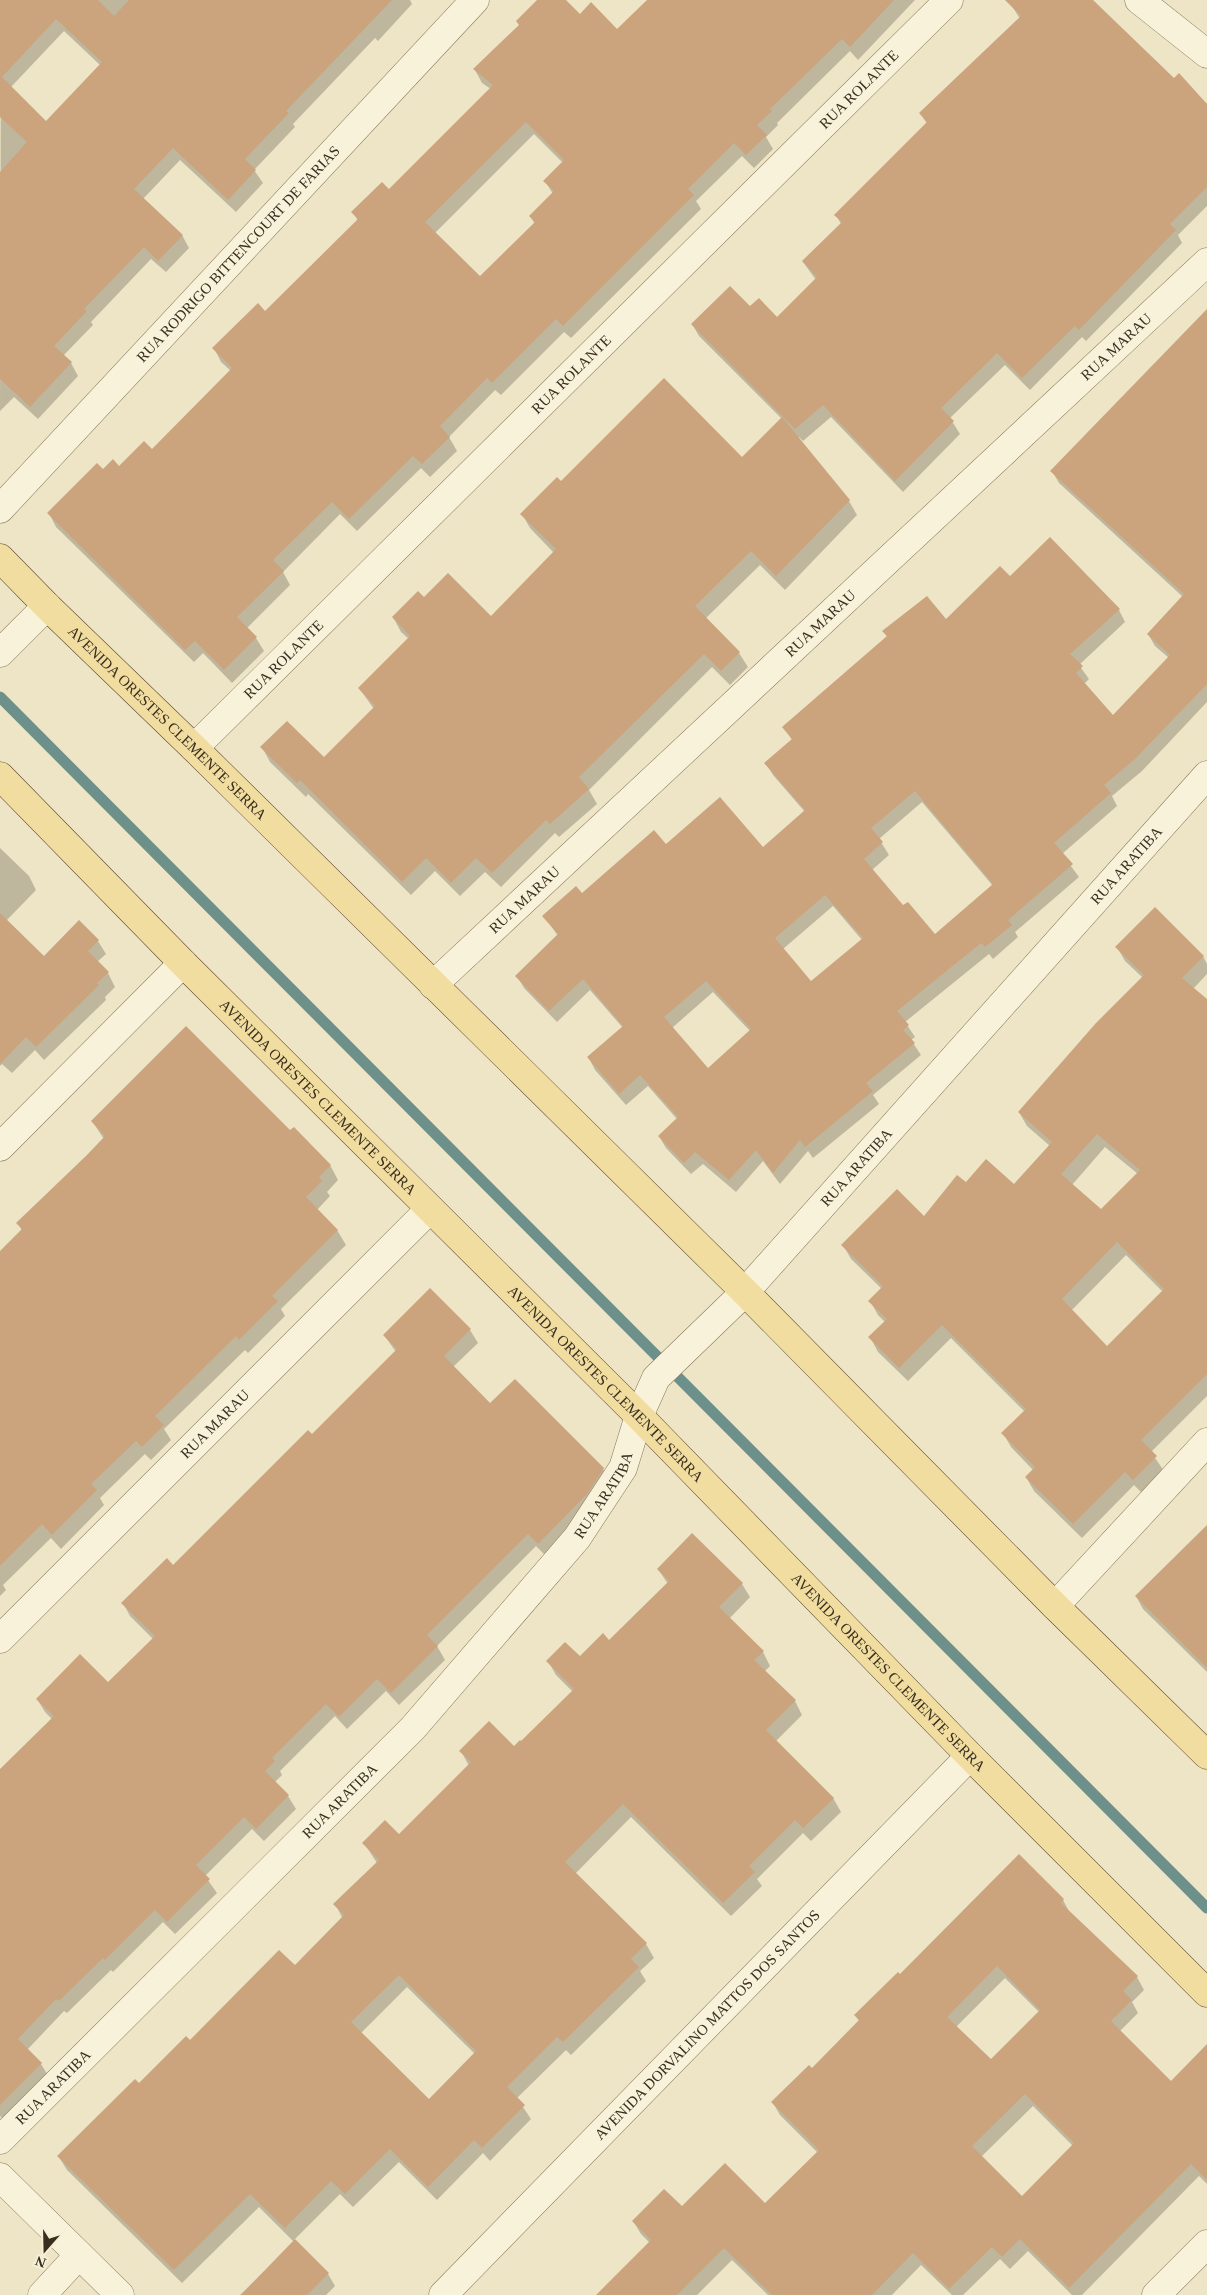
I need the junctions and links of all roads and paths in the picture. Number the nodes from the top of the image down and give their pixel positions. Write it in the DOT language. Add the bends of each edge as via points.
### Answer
graph roads {
  1 [pos="475,0"];
  2 [pos="948,0"];
  3 [pos="1139,0"];
  4 [pos="1207,54"];
  5 [pos="1207,262"];
  6 [pos="0,508"];
  7 [pos="0,558"];
  8 [pos="46,606"];
  9 [pos="8,645"];
  10 [pos="194,748"];
  11 [pos="1207,775"];
  12 [pos="0,776"];
  13 [pos="184,963"];
  14 [pos="432,985"];
  15 [pos="0,1147"];
  16 [pos="430,1209"];
  17 [pos="738,1300"];
  18 [pos="640,1416"];
  19 [pos="1207,1442"];
  20 [pos="1055,1606"];
  21 [pos="0,1639"];
  22 [pos="1207,1755"];
  23 [pos="970,1756"];
  24 [pos="1207,1993"];
  25 [pos="0,2140"];
  26 [pos="0,2176"];
  27 [pos="1207,2244"];
  28 [pos="79,2255"];
  29 [pos="42,2295"];
  30 [pos="120,2295"];
  31 [pos="443,2295"];
  32 [pos="1156,2295"];
  1 -- 6 [label="street, RUA RODRIGO BITTENCOURT DE FARIAS"];
  2 -- 10 [label="street, RUA ROLANTE"];
  3 -- 4 [label="street"];
  5 -- 14 [label="street, RUA MARAU"];
  7 -- 8 [label="main road, AVENIDA ORESTES CLEMENTE SERRA"];
  8 -- 9 [label="street"];
  8 -- 10 [label="main road, AVENIDA ORESTES CLEMENTE SERRA"];
  10 -- 14 [label="main road, AVENIDA ORESTES CLEMENTE SERRA"];
  11 -- 17 [label="street, RUA ARATIBA"];
  12 -- 13 [label="main road, AVENIDA ORESTES CLEMENTE SERRA"];
  13 -- 15 [label="street"];
  13 -- 16 [label="main road, AVENIDA ORESTES CLEMENTE SERRA"];
  14 -- 17 [label="main road, AVENIDA ORESTES CLEMENTE SERRA"];
  16 -- 18 [label="main road, AVENIDA ORESTES CLEMENTE SERRA"];
  16 -- 21 [label="street, RUA MARAU"];
  17 -- 18 [label="street, RUA ARATIBA" via="656,1378"];
  17 -- 20 [label="main road, AVENIDA ORESTES CLEMENTE SERRA"];
  18 -- 23 [label="main road, AVENIDA ORESTES CLEMENTE SERRA"];
  18 -- 25 [label="street, RUA ARATIBA" via="623,1468 577,1538 413,1728"];
  19 -- 20 [label="street"];
  20 -- 22 [label="main road, AVENIDA ORESTES CLEMENTE SERRA"];
  23 -- 24 [label="main road, AVENIDA ORESTES CLEMENTE SERRA"];
  23 -- 31 [label="street, AVENIDA DORVALINO MATTOS DOS SANTOS"];
  26 -- 28 [label="street"];
  27 -- 32 [label="street"];
  28 -- 29 [label="street"];
  28 -- 30 [label="street"];
}
